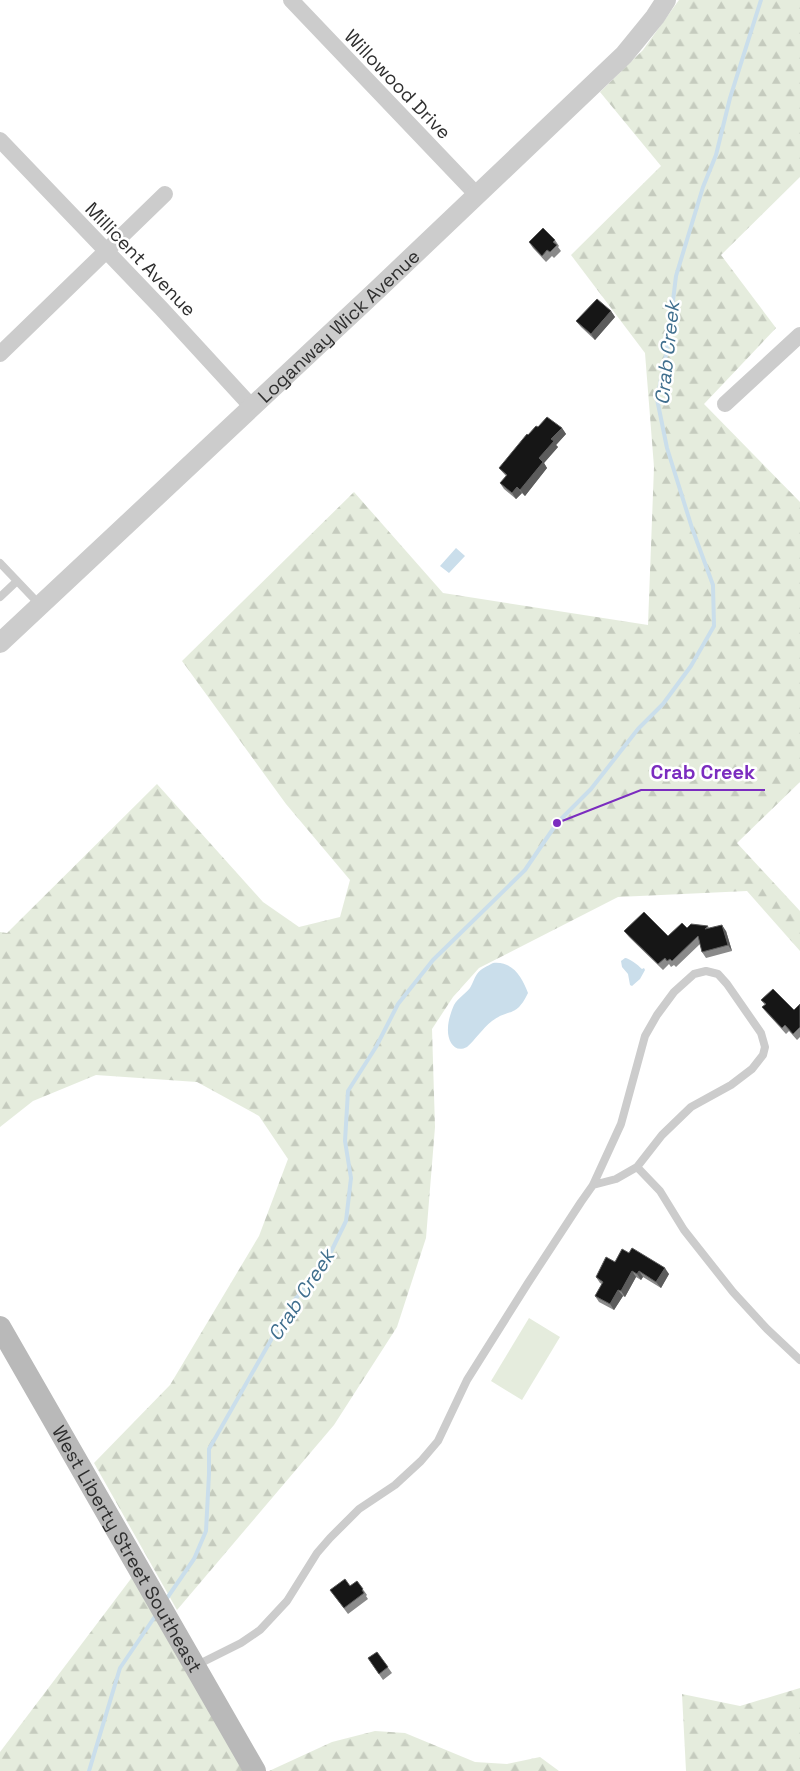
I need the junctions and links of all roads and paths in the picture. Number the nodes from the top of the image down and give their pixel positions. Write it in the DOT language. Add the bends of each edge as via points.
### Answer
graph roads {
  1 [pos="291,0"];
  2 [pos="666,0"];
  3 [pos="0,140"];
  4 [pos="165,194"];
  5 [pos="477,195"];
  6 [pos="106,251"];
  7 [pos="800,335"];
  8 [pos="0,354"];
  9 [pos="725,404"];
  10 [pos="252,407"];
  11 [pos="0,563"];
  12 [pos="17,581"];
  13 [pos="0,597"];
  14 [pos="41,605"];
  15 [pos="0,643"];
  16 [pos="638,1167"];
  17 [pos="594,1185"];
  18 [pos="0,1327"];
  19 [pos="800,1360"];
  20 [pos="195,1666"];
  21 [pos="255,1771"];
  1 -- 5 [label="street, Willowood Drive"];
  2 -- 5 [label="street, Loganway Wick Avenue" via="624,55"];
  3 -- 6 [label="street, Millicent Avenue"];
  4 -- 6 [label="street"];
  5 -- 10 [label="street, Loganway Wick Avenue"];
  6 -- 8 [label="street"];
  6 -- 10 [label="street, Millicent Avenue"];
  7 -- 9 [label="street"];
  10 -- 14 [label="street, Loganway Wick Avenue"];
  11 -- 12 [label="lane"];
  12 -- 13 [label="lane"];
  12 -- 14 [label="lane"];
  14 -- 15 [label="street, Loganway Wick Avenue"];
  16 -- 17 [label="lane" via="616,1179"];
  16 -- 17 [label="lane" via="662,1135 691,1107 731,1085 752,1069 763,1055 765,1047 760,1033 718,974 706,971 694,974 674,992 645,1036 621,1124"];
  16 -- 19 [label="lane" via="733,1292"];
  17 -- 20 [label="lane" via="468,1380 438,1441 395,1486 359,1509 330,1538 287,1601 260,1630"];
  18 -- 20 [label="main road, West Liberty Street Southeast"];
  20 -- 21 [label="main road, West Liberty Street Southeast"];
}
